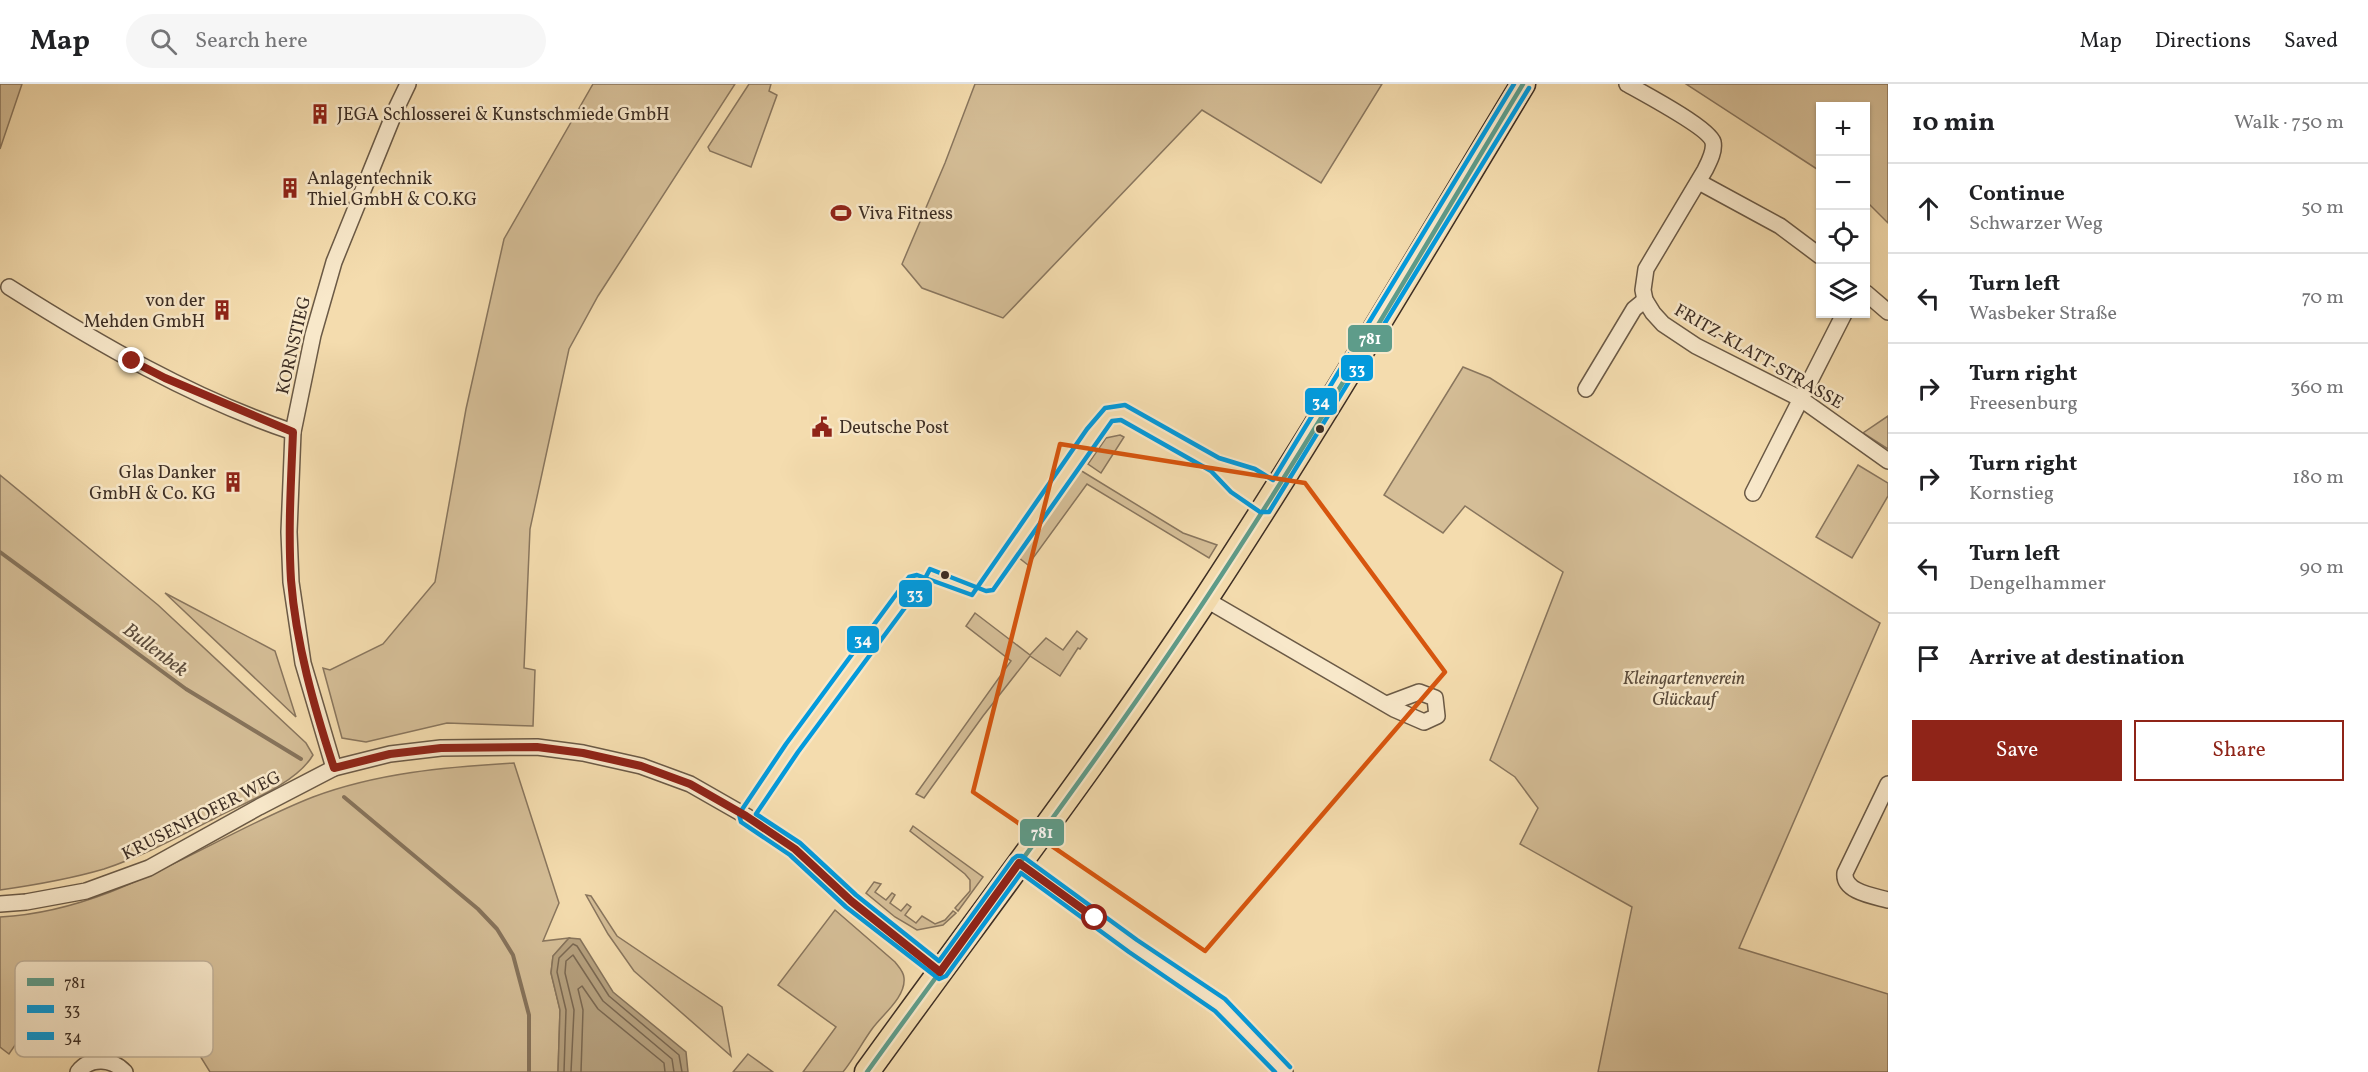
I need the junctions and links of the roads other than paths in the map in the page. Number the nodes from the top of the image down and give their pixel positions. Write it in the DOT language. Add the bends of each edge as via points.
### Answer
graph roads {
  1 [pos="1523,84"];
  2 [pos="1627,84"];
  3 [pos="403,86"];
  4 [pos="1699,182"];
  5 [pos="1816,252"];
  6 [pos="9,287"];
  7 [pos="1870,296"];
  8 [pos="1645,300"];
  9 [pos="1888,312"];
  10 [pos="1842,318"];
  11 [pos="1586,389"];
  12 [pos="1801,399"];
  13 [pos="293,432"];
  14 [pos="1888,461"];
  15 [pos="1754,493"];
  16 [pos="1205,599"];
  17 [pos="1386,704"];
  18 [pos="334,768"];
  19 [pos="1888,784"];
  20 [pos="1019,863"];
  21 [pos="1888,900"];
  22 [pos="0,904"];
  23 [pos="940,972"];
  24 [pos="104,1057"];
  25 [pos="105,1061"];
  26 [pos="78,1072"];
  27 [pos="125,1072"];
  28 [pos="867,1072"];
  29 [pos="1286,1072"];
  1 -- 16 [label="main road" via="1291,466"];
  2 -- 4 [label="street" via="1709,135 1713,148"];
  3 -- 13 [label="street, KORNSTIEG" via="334,262 313,335"];
  4 -- 5 [label="street" via="1780,226"];
  4 -- 8 [label="street" via="1646,269"];
  6 -- 13 [label="street" via="89,338 165,378"];
  7 -- 9 [label="street"];
  8 -- 11 [label="street" via="1634,309"];
  8 -- 12 [label="street, FRITZ-KLATT-STRASSE" via="1664,324 1696,346"];
  10 -- 12 [label="street"];
  12 -- 14 [label="street, FRITZ-KLATT-STRASSE"];
  12 -- 15 [label="street"];
  13 -- 18 [label="street, KORNSTIEG" via="291,582 303,663"];
  16 -- 17 [label="street"];
  16 -- 20 [label="main road"];
  18 -- 22 [label="street, KRUSENHOFER WEG" via="149,868 86,891"];
  18 -- 23 [label="street, KRUSENHOFER WEG" via="390,754 441,748 537,747 641,766 690,784 795,849 851,901"];
  19 -- 21 [label="street" via="1845,879 1855,889"];
  20 -- 23 [label="main road"];
  20 -- 29 [label="street" via="1220,1005"];
  23 -- 28 [label="main road"];
  24 -- 25 [label="street"];
  25 -- 26 [label="street" via="89,1063"];
  25 -- 27 [label="street"];
}
